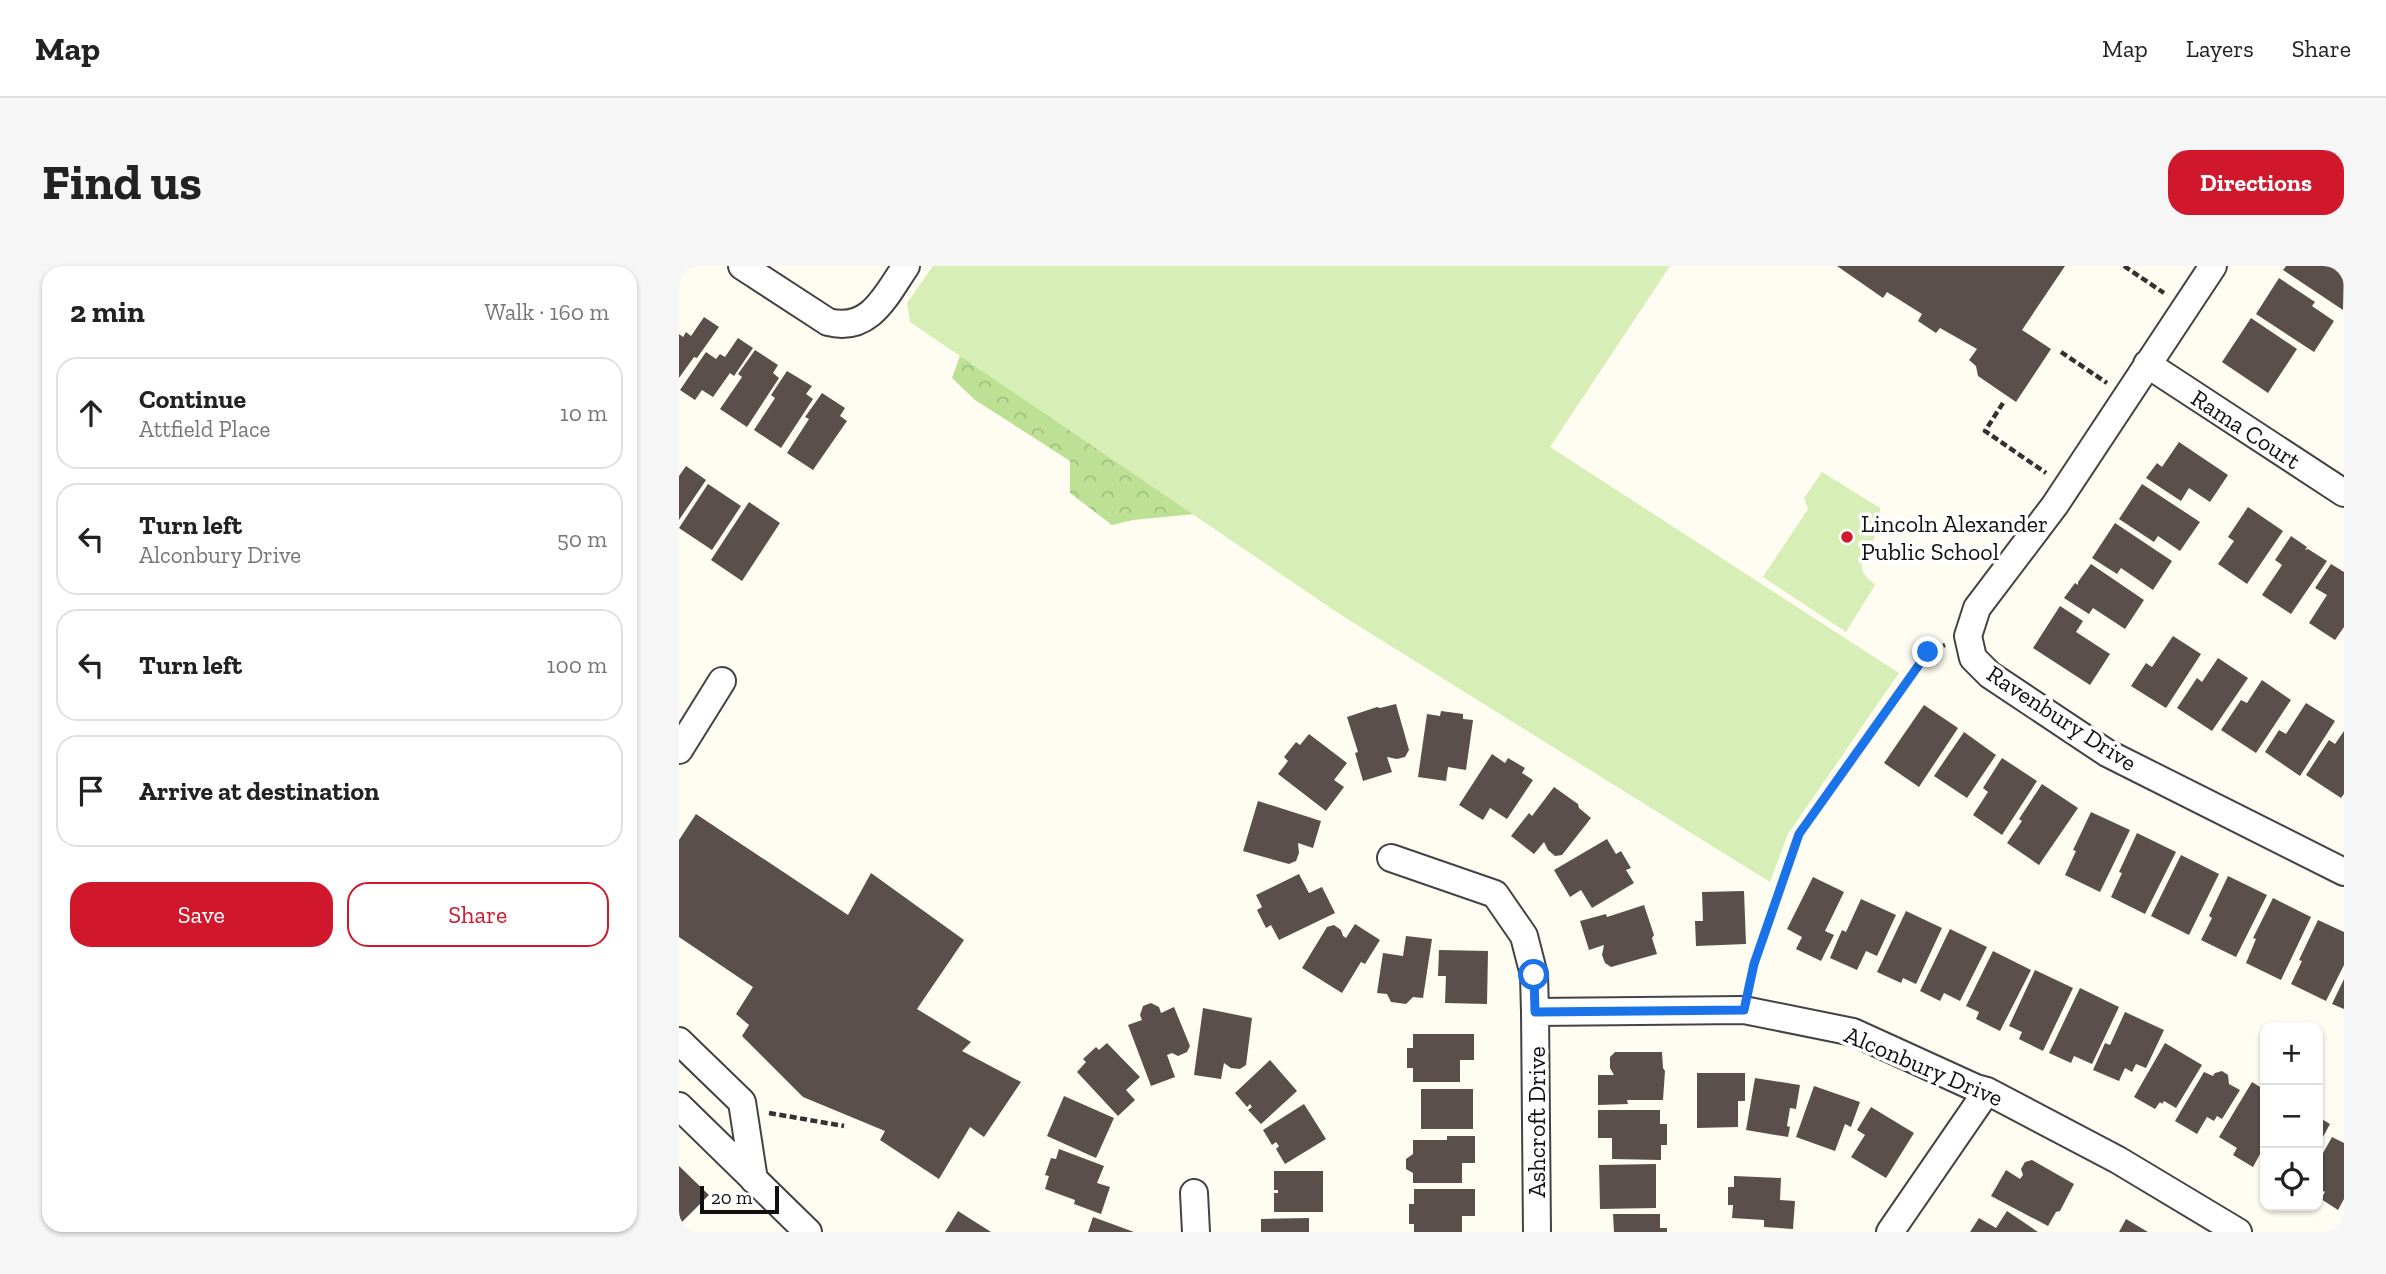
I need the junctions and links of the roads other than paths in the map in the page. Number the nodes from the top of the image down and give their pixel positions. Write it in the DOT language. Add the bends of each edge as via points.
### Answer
graph roads {
  1 [pos="742,266"];
  2 [pos="905,266"];
  3 [pos="2213,266"];
  4 [pos="2147,364"];
  5 [pos="2344,493"];
  6 [pos="722,681"];
  7 [pos="679,750"];
  8 [pos="1391,858"];
  9 [pos="2344,872"];
  10 [pos="1535,1012"];
  11 [pos="679,1041"];
  12 [pos="1987,1091"];
  13 [pos="679,1106"];
  14 [pos="754,1180"];
  15 [pos="1194,1193"];
  16 [pos="808,1232"];
  17 [pos="1196,1232"];
  18 [pos="1537,1232"];
  19 [pos="1889,1232"];
  20 [pos="2238,1232"];
  1 -- 2 [label="street" via="839,325 857,322 882,305"];
  3 -- 4 [label="street, Ravenbury Drive"];
  4 -- 5 [label="street, Rama Court"];
  4 -- 9 [label="street, Ravenbury Drive" via="2066,488 1977,608 1968,636 1973,658 1990,675 2107,753"];
  6 -- 7 [label="street"];
  8 -- 10 [label="street, Ashcroft Drive" via="1495,894 1524,936 1534,975"];
  10 -- 12 [label="street, Alconbury Drive" via="1744,1010 1853,1032"];
  10 -- 18 [label="street, Ashcroft Drive"];
  11 -- 14 [label="street" via="742,1102"];
  12 -- 19 [label="street"];
  12 -- 20 [label="street, Alconbury Drive" via="2118,1160"];
  13 -- 14 [label="street"];
  14 -- 16 [label="street"];
  15 -- 17 [label="street"];
}
